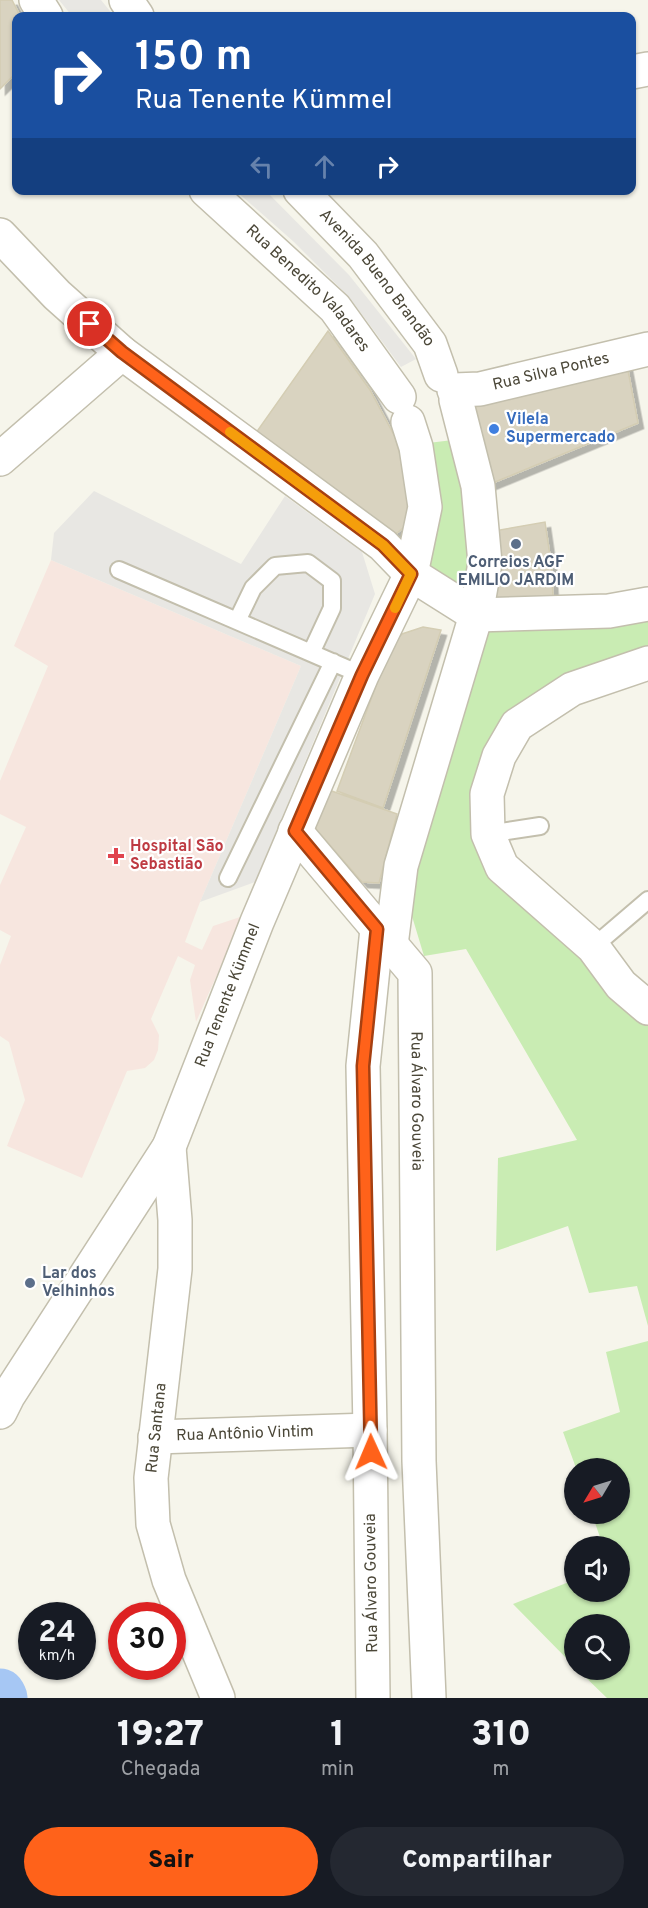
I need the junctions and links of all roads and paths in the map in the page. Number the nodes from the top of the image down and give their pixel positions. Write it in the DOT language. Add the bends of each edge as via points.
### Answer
graph roads {
  1 [pos="211,195"];
  2 [pos="305,195"];
  3 [pos="0,235"];
  4 [pos="648,349"];
  5 [pos="122,352"];
  6 [pos="450,388"];
  7 [pos="403,410"];
  8 [pos="0,459"];
  9 [pos="119,570"];
  10 [pos="411,574"];
  11 [pos="648,604"];
  12 [pos="476,615"];
  13 [pos="237,621"];
  14 [pos="311,653"];
  15 [pos="333,662"];
  16 [pos="648,663"];
  17 [pos="362,675"];
  18 [pos="540,826"];
  19 [pos="295,831"];
  20 [pos="488,834"];
  21 [pos="228,878"];
  22 [pos="648,900"];
  23 [pos="384,937"];
  24 [pos="593,947"];
  25 [pos="648,1008"];
  26 [pos="169,1147"];
  27 [pos="3,1395"];
  28 [pos="370,1430"];
  29 [pos="155,1437"];
  30 [pos="218,1698"];
  31 [pos="373,1698"];
  32 [pos="429,1698"];
  1 -- 7 [label="street, Rua Benedito Valadares" via="335,308"];
  2 -- 6 [label="street, Avenida Bueno Brandão" via="363,255 430,344"];
  3 -- 5 [label="street" via="57,295"];
  4 -- 6 [label="street, Rua Silva Pontes" via="480,389"];
  5 -- 8 [label="street"];
  5 -- 10 [label="street" via="383,545"];
  6 -- 7 [label="street" via="422,372 412,375 401,388"];
  6 -- 7 [label="street" via="455,410 443,425 416,427"];
  6 -- 12 [label="street, Avenida Bueno Brandão" via="478,486 485,563"];
  7 -- 10 [label="street, Rua Benedito Valadares" via="416,447 425,507"];
  9 -- 13 [label="lane"];
  10 -- 12 [label="street"];
  10 -- 17 [label="street, Rua Tenente Kümmel"];
  11 -- 12 [label="street" via="609,611"];
  12 -- 23 [label="street, Rua Álvaro Gouveia" via="401,866"];
  13 -- 14 [label="lane"];
  13 -- 14 [label="lane" via="253,588 275,566 308,563 332,581 332,608"];
  14 -- 15 [label="lane"];
  15 -- 17 [label="lane"];
  15 -- 21 [label="lane"];
  16 -- 20 [label="street" via="572,689 517,725 499,756 487,794"];
  17 -- 19 [label="street, Rua Tenente Kümmel"];
  18 -- 20 [label="lane"];
  19 -- 23 [label="street, Rua Álvaro Gouveia"];
  19 -- 26 [label="street, Rua Tenente Kümmel"];
  20 -- 24 [label="street" via="502,867"];
  22 -- 24 [label="lane"];
  23 -- 28 [label="street, Rua Álvaro Gouveia" via="363,1066"];
  23 -- 32 [label="street, Rua Álvaro Gouveia" via="415,973 419,1461"];
  24 -- 25 [label="street" via="621,985"];
  26 -- 27 [label="street, Rua Tenente Kümmel"];
  26 -- 29 [label="street, Rua Santana" via="175,1269"];
  28 -- 29 [label="street, Rua Antônio Vintim"];
  28 -- 31 [label="street, Rua Álvaro Gouveia"];
  29 -- 30 [label="street, Rua Santana" via="151,1478 153,1524 170,1580"];
}
